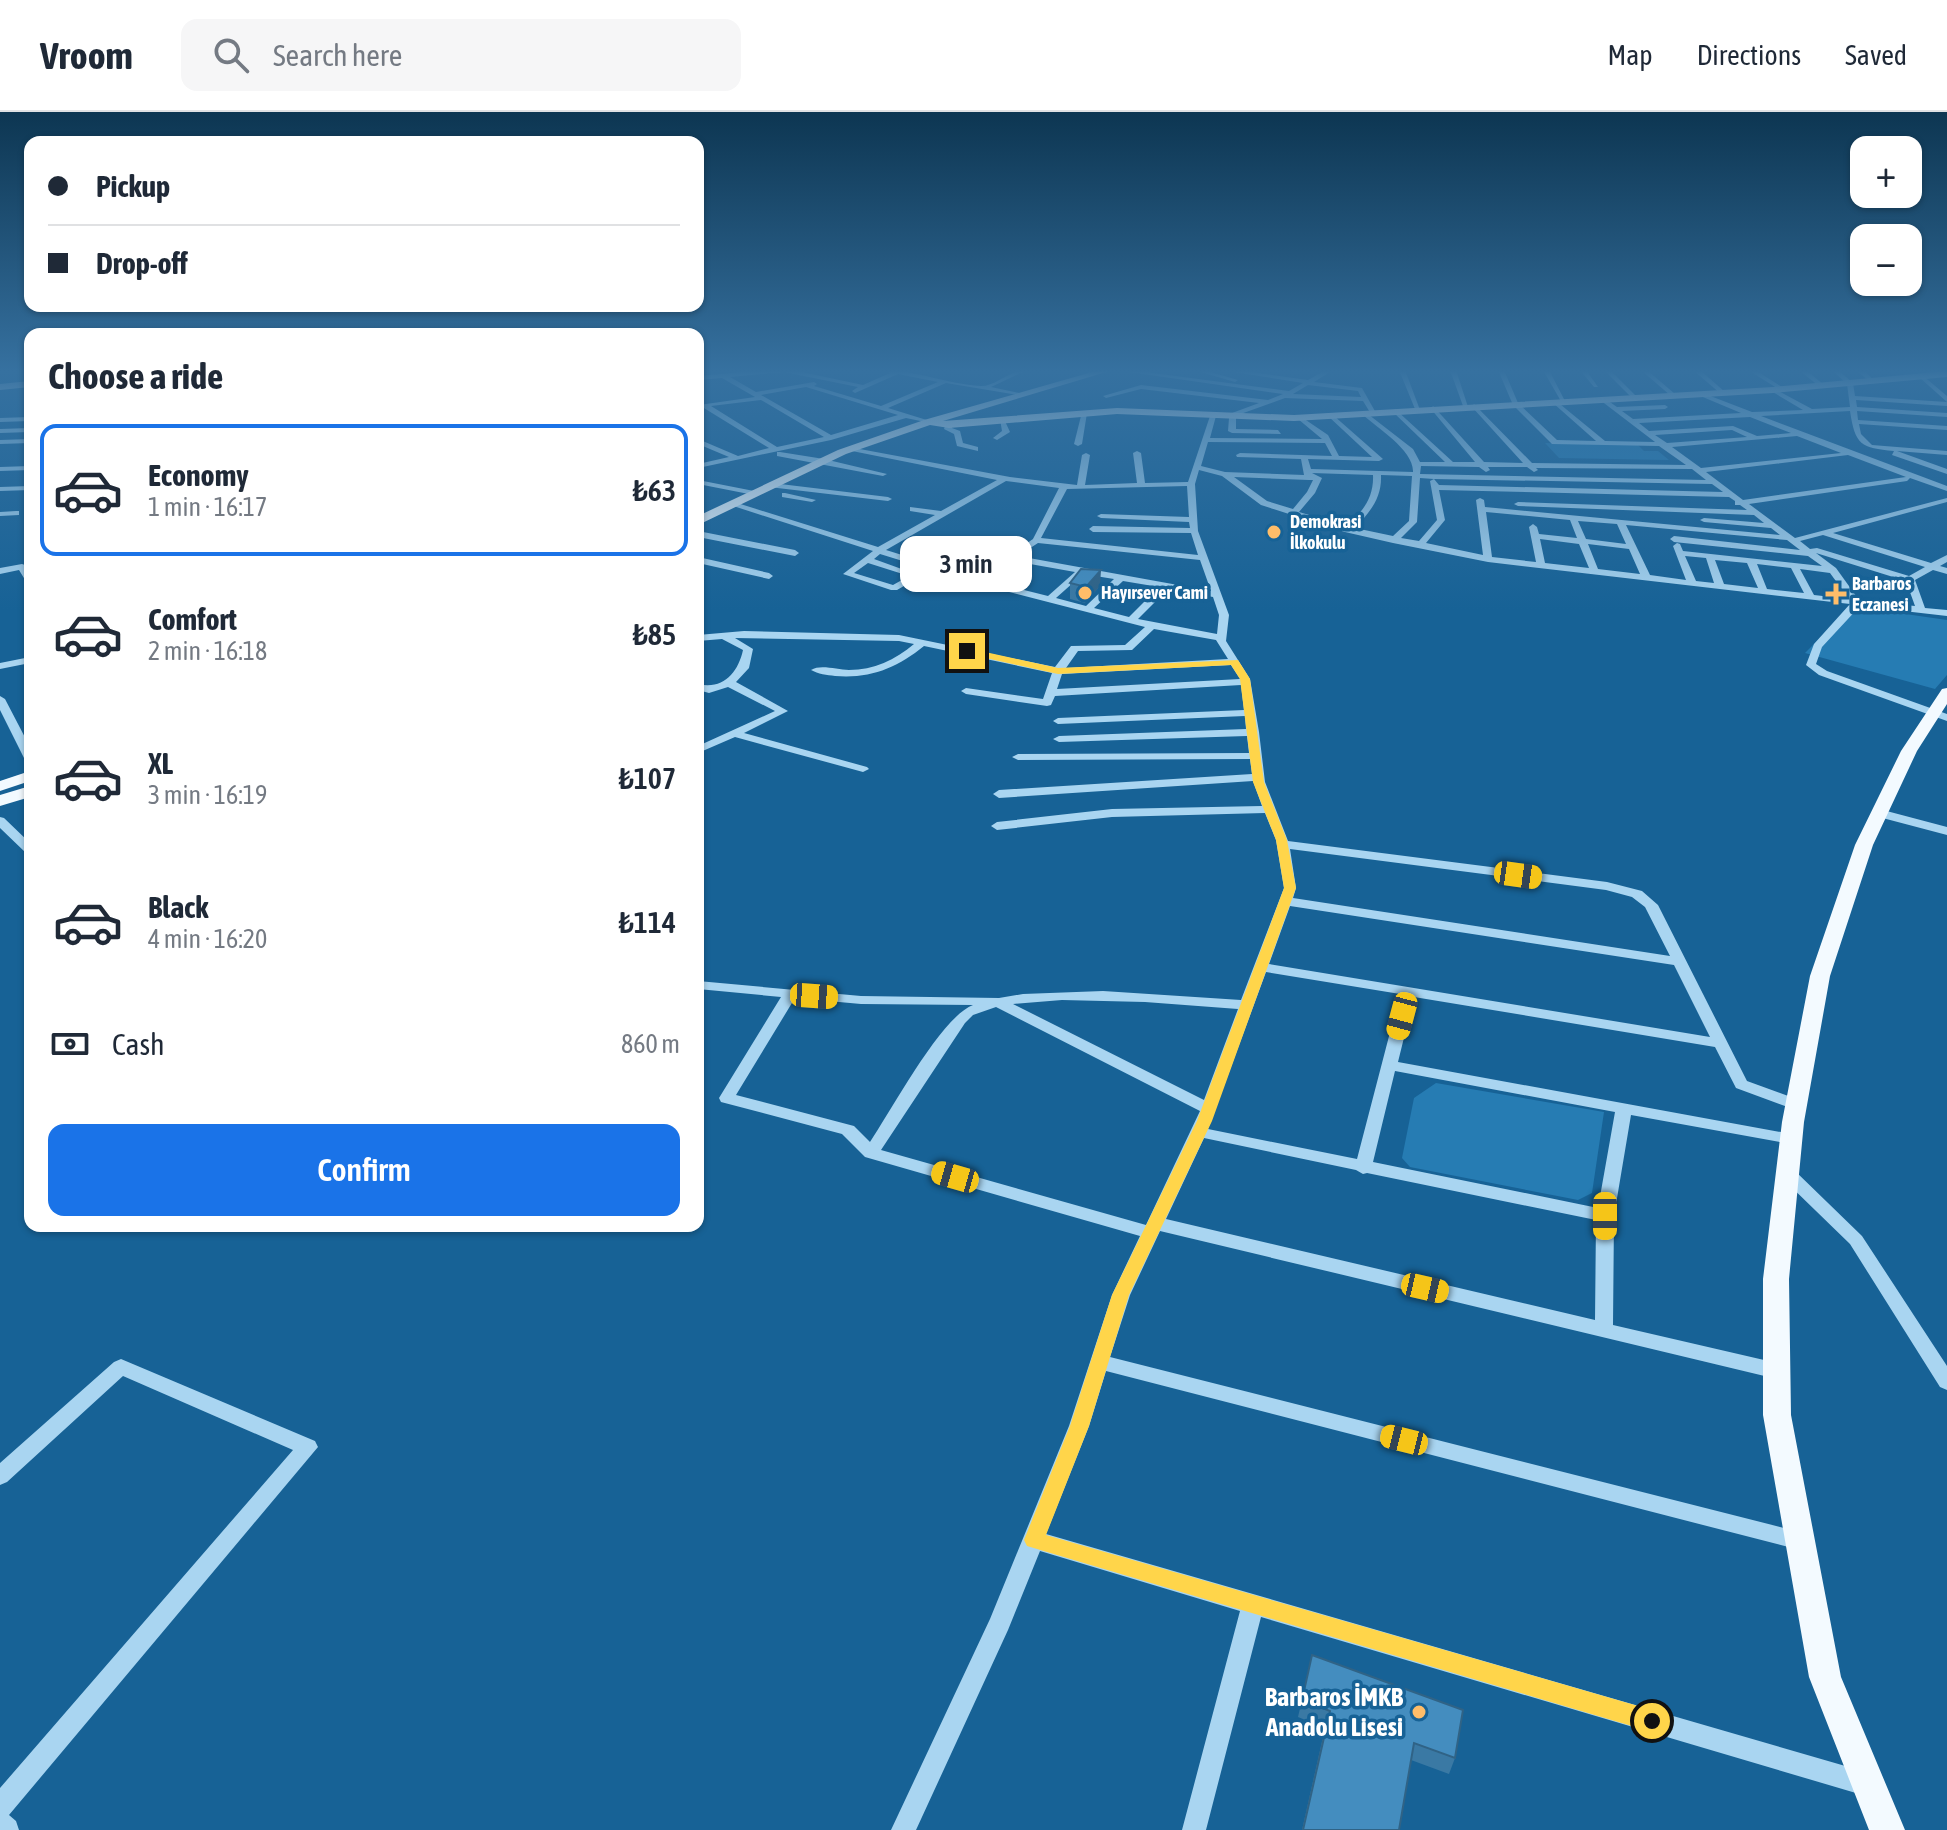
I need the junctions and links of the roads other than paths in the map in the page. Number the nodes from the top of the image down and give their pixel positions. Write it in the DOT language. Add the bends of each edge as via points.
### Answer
graph roads {
  1 [pos="720,450"];
  2 [pos="770,450"];
  3 [pos="849,450"];
  4 [pos="858,450"];
  5 [pos="1202,450"];
  6 [pos="1333,450"];
  7 [pos="1369,450"];
  8 [pos="1409,450"];
  9 [pos="1436,450"];
  10 [pos="1470,450"];
  11 [pos="1516,450"];
  12 [pos="1669,450"];
  13 [pos="1839,450"];
  14 [pos="1893,450"];
  15 [pos="1918,450"];
  16 [pos="1137,453"];
  17 [pos="1947,453"];
  18 [pos="1849,454"];
  19 [pos="745,455"];
  20 [pos="1086,455"];
  21 [pos="1240,455"];
  22 [pos="736,457"];
  23 [pos="1304,457"];
  24 [pos="1337,458"];
  25 [pos="824,461"];
  26 [pos="1451,464"];
  27 [pos="704,465"];
  28 [pos="1483,465"];
  29 [pos="1531,465"];
  30 [pos="1197,467"];
  31 [pos="24,468"];
  32 [pos="0,469"];
  33 [pos="1695,469"];
  34 [pos="1031,470"];
  35 [pos="1416,471"];
  36 [pos="1947,472"];
  37 [pos="1377,473"];
  38 [pos="883,474"];
  39 [pos="1225,474"];
  40 [pos="1309,474"];
  41 [pos="1280,476"];
  42 [pos="1434,477"];
  43 [pos="1911,478"];
  44 [pos="1004,479"];
  45 [pos="1492,479"];
  46 [pos="1541,480"];
  47 [pos="1711,482"];
  48 [pos="704,483"];
  49 [pos="1032,483"];
  50 [pos="1141,483"];
  51 [pos="1191,484"];
  52 [pos="772,485"];
  53 [pos="1064,486"];
  54 [pos="1107,486"];
  55 [pos="1081,487"];
  56 [pos="1434,487"];
  57 [pos="24,488"];
  58 [pos="0,489"];
  59 [pos="1475,489"];
  60 [pos="1947,489"];
  61 [pos="1500,490"];
  62 [pos="1547,491"];
  63 [pos="757,492"];
  64 [pos="1728,495"];
  65 [pos="888,499"];
  66 [pos="1114,499"];
  67 [pos="812,500"];
  68 [pos="1258,500"];
  69 [pos="1947,500"];
  70 [pos="1738,503"];
  71 [pos="731,504"];
  72 [pos="1554,505"];
  73 [pos="1482,506"];
  74 [pos="913,509"];
  75 [pos="1630,510"];
  76 [pos="16,513"];
  77 [pos="1294,513"];
  78 [pos="1753,513"];
  79 [pos="0,514"];
  80 [pos="943,514"];
  81 [pos="1530,514"];
  82 [pos="704,516"];
  83 [pos="1101,516"];
  84 [pos="1556,517"];
  85 [pos="1573,518"];
  86 [pos="1621,523"];
  87 [pos="1636,525"];
  88 [pos="1194,526"];
  89 [pos="1771,526"];
  90 [pos="1093,529"];
  91 [pos="1348,530"];
  92 [pos="1825,533"];
  93 [pos="704,535"];
  94 [pos="1534,536"];
  95 [pos="1036,540"];
  96 [pos="1393,540"];
  97 [pos="1584,541"];
  98 [pos="1793,541"];
  99 [pos="1420,545"];
  100 [pos="1634,547"];
  101 [pos="881,549"];
  102 [pos="795,553"];
  103 [pos="1681,553"];
  104 [pos="1812,554"];
  105 [pos="1710,557"];
  106 [pos="1013,558"];
  107 [pos="1203,558"];
  108 [pos="1947,558"];
  109 [pos="866,559"];
  110 [pos="1488,559"];
  111 [pos="704,561"];
  112 [pos="1751,561"];
  113 [pos="1541,566"];
  114 [pos="1794,566"];
  115 [pos="1933,567"];
  116 [pos="24,570"];
  117 [pos="1833,570"];
  118 [pos="0,571"];
  119 [pos="1081,571"];
  120 [pos="1947,571"];
  121 [pos="1595,573"];
  122 [pos="769,576"];
  123 [pos="1121,578"];
  124 [pos="1647,579"];
  125 [pos="1910,579"];
  126 [pos="977,581"];
  127 [pos="1692,583"];
  128 [pos="1166,586"];
  129 [pos="1720,586"];
  130 [pos="1764,592"];
  131 [pos="1216,595"];
  132 [pos="1811,597"];
  133 [pos="1050,599"];
  134 [pos="1857,603"];
  135 [pos="1088,609"];
  136 [pos="1921,610"];
  137 [pos="1947,613"];
  138 [pos="1132,620"];
  139 [pos="1152,625"];
  140 [pos="724,636"];
  141 [pos="704,638"];
  142 [pos="1221,638"];
  143 [pos="923,642"];
  144 [pos="24,661"];
  145 [pos="1234,662"];
  146 [pos="0,666"];
  147 [pos="816,670"];
  148 [pos="1058,671"];
  149 [pos="1245,682"];
  150 [pos="729,683"];
  151 [pos="704,689"];
  152 [pos="966,691"];
  153 [pos="1947,692"];
  154 [pos="1050,693"];
  155 [pos="0,699"];
  156 [pos="1251,713"];
  157 [pos="1940,716"];
  158 [pos="1058,721"];
  159 [pos="1254,732"];
  160 [pos="735,734"];
  161 [pos="1059,739"];
  162 [pos="24,746"];
  163 [pos="704,747"];
  164 [pos="1256,756"];
  165 [pos="1018,757"];
  166 [pos="863,769"];
  167 [pos="1258,777"];
  168 [pos="24,778"];
  169 [pos="0,786"];
  170 [pos="24,793"];
  171 [pos="999,794"];
  172 [pos="0,801"];
  173 [pos="1269,809"];
  174 [pos="1879,813"];
  175 [pos="0,821"];
  176 [pos="997,826"];
  177 [pos="1947,831"];
  178 [pos="24,844"];
  179 [pos="1282,844"];
  180 [pos="1285,901"];
  181 [pos="1680,962"];
  182 [pos="1261,967"];
  183 [pos="704,986"];
  184 [pos="1408,991"];
  185 [pos="790,994"];
  186 [pos="996,1001"];
  187 [pos="1247,1005"];
  188 [pos="1720,1043"];
  189 [pos="1389,1065"];
  190 [pos="1796,1105"];
  191 [pos="1624,1108"];
  192 [pos="1209,1109"];
  193 [pos="1199,1132"];
  194 [pos="1791,1139"];
  195 [pos="871,1153"];
  196 [pos="1363,1168"];
  197 [pos="1787,1173"];
  198 [pos="1605,1216"];
  199 [pos="1153,1228"];
  200 [pos="1604,1331"];
  201 [pos="1099,1362"];
  202 [pos="1777,1371"];
  203 [pos="1947,1382"];
  204 [pos="0,1476"];
  205 [pos="1034,1540"];
  206 [pos="1800,1542"];
  207 [pos="1253,1604"];
  208 [pos="1866,1784"];
  209 [pos="0,1807"];
  210 [pos="0,1824"];
  211 [pos="7,1830"];
  212 [pos="903,1830"];
  213 [pos="1194,1830"];
  214 [pos="1887,1830"];
  1 -- 22 [label="street"];
  2 -- 19 [label="street"];
  3 -- 25 [label="main road"];
  4 -- 44 [label="street"];
  5 -- 30 [label="street"];
  6 -- 24 [label="street"];
  7 -- 24 [label="street" via="1379,459"];
  8 -- 35 [label="street"];
  9 -- 26 [label="street"];
  10 -- 28 [label="street"];
  11 -- 29 [label="street"];
  12 -- 33 [label="street"];
  13 -- 18 [label="street"];
  14 -- 36 [label="street"];
  15 -- 17 [label="street"];
  16 -- 50 [label="street"];
  18 -- 33 [label="street"];
  18 -- 43 [label="street"];
  19 -- 22 [label="street"];
  19 -- 25 [label="street"];
  20 -- 55 [label="street"];
  21 -- 23 [label="street"];
  22 -- 27 [label="street"];
  23 -- 24 [label="street"];
  23 -- 40 [label="street"];
  25 -- 38 [label="street"];
  25 -- 52 [label="main road"];
  26 -- 28 [label="street"];
  26 -- 35 [label="street"];
  28 -- 29 [label="street"];
  28 -- 45 [label="street"];
  29 -- 33 [label="street"];
  29 -- 46 [label="street"];
  30 -- 39 [label="street"];
  30 -- 51 [label="street"];
  31 -- 32 [label="street"];
  33 -- 47 [label="street"];
  34 -- 49 [label="street"];
  35 -- 37 [label="street"];
  35 -- 42 [label="street"];
  35 -- 96 [label="street" via="1413,522"];
  37 -- 40 [label="street"];
  37 -- 91 [label="street" via="1373,504"];
  39 -- 41 [label="street"];
  39 -- 68 [label="street"];
  40 -- 41 [label="street"];
  40 -- 77 [label="street" via="1318,478"];
  41 -- 68 [label="street"];
  42 -- 45 [label="street"];
  42 -- 56 [label="street"];
  43 -- 60 [label="street"];
  43 -- 70 [label="street"];
  44 -- 49 [label="street"];
  44 -- 80 [label="street"];
  45 -- 46 [label="street"];
  45 -- 61 [label="street"];
  46 -- 47 [label="street"];
  46 -- 62 [label="street"];
  47 -- 64 [label="street"];
  48 -- 63 [label="street"];
  49 -- 53 [label="street"];
  50 -- 51 [label="street"];
  50 -- 54 [label="street"];
  51 -- 88 [label="street"];
  52 -- 63 [label="main road"];
  52 -- 65 [label="street"];
  53 -- 55 [label="street"];
  53 -- 95 [label="street"];
  54 -- 55 [label="street"];
  54 -- 66 [label="street"];
  56 -- 59 [label="street"];
  56 -- 99 [label="street" via="1441,520"];
  57 -- 58 [label="street"];
  59 -- 61 [label="street"];
  59 -- 73 [label="street"];
  61 -- 62 [label="street"];
  62 -- 64 [label="street"];
  62 -- 72 [label="street"];
  63 -- 67 [label="street"];
  63 -- 71 [label="main road"];
  64 -- 70 [label="street"];
  68 -- 77 [label="street"];
  69 -- 92 [label="street"];
  70 -- 78 [label="street"];
  71 -- 82 [label="main road"];
  71 -- 101 [label="street"];
  72 -- 73 [label="street"];
  72 -- 75 [label="street"];
  72 -- 84 [label="street"];
  73 -- 81 [label="street"];
  73 -- 110 [label="street"];
  74 -- 80 [label="street"];
  75 -- 78 [label="street"];
  75 -- 87 [label="street"];
  75 -- 89 [label="street"];
  76 -- 79 [label="street"];
  77 -- 91 [label="street"];
  78 -- 89 [label="street"];
  80 -- 101 [label="street"];
  81 -- 84 [label="street"];
  81 -- 94 [label="street"];
  83 -- 88 [label="street"];
  84 -- 85 [label="street"];
  85 -- 86 [label="street"];
  85 -- 97 [label="street"];
  86 -- 87 [label="street"];
  86 -- 100 [label="street"];
  87 -- 98 [label="street"];
  88 -- 90 [label="street"];
  88 -- 107 [label="street"];
  89 -- 98 [label="street"];
  91 -- 96 [label="street"];
  92 -- 98 [label="street"];
  92 -- 115 [label="street"];
  93 -- 102 [label="street"];
  94 -- 97 [label="street"];
  94 -- 113 [label="street"];
  95 -- 106 [label="street"];
  95 -- 107 [label="street"];
  96 -- 99 [label="street"];
  97 -- 100 [label="street"];
  97 -- 121 [label="street"];
  98 -- 104 [label="street"];
  98 -- 125 [label="street"];
  99 -- 110 [label="street"];
  100 -- 124 [label="street"];
  101 -- 109 [label="street"];
  101 -- 126 [label="street"];
  103 -- 104 [label="street" via="1674,539"];
  103 -- 105 [label="street"];
  103 -- 127 [label="street"];
  104 -- 117 [label="street"];
  105 -- 112 [label="street"];
  105 -- 129 [label="street"];
  106 -- 119 [label="street"];
  106 -- 126 [label="street"];
  107 -- 131 [label="street"];
  108 -- 115 [label="street"];
  109 -- 109 [label="street" via="879,564 917,576 894,588 847,574"];
  110 -- 113 [label="street"];
  111 -- 122 [label="street"];
  112 -- 114 [label="street"];
  112 -- 130 [label="street"];
  113 -- 121 [label="street"];
  114 -- 117 [label="street"];
  114 -- 132 [label="street"];
  115 -- 120 [label="street"];
  115 -- 125 [label="street"];
  116 -- 118 [label="street"];
  117 -- 134 [label="street"];
  119 -- 123 [label="street"];
  119 -- 133 [label="street"];
  121 -- 124 [label="street"];
  123 -- 128 [label="street"];
  123 -- 135 [label="street"];
  124 -- 127 [label="street"];
  125 -- 136 [label="street"];
  126 -- 133 [label="street"];
  127 -- 129 [label="street"];
  128 -- 131 [label="street"];
  128 -- 138 [label="street"];
  129 -- 130 [label="street"];
  130 -- 132 [label="street"];
  131 -- 142 [label="street" via="1224,615"];
  132 -- 134 [label="street"];
  133 -- 135 [label="street"];
  134 -- 136 [label="street"];
  134 -- 157 [label="street" via="1817,646 1811,665"];
  135 -- 138 [label="street"];
  136 -- 137 [label="street"];
  138 -- 139 [label="street"];
  139 -- 142 [label="street"];
  139 -- 148 [label="street" via="1128,648 1075,648"];
  140 -- 141 [label="street"];
  140 -- 143 [label="street" via="838,635"];
  140 -- 150 [label="street" via="748,649 744,668"];
  142 -- 145 [label="street"];
  143 -- 147 [label="street" via="880,670 851,676"];
  143 -- 148 [label="street"];
  144 -- 146 [label="street"];
  145 -- 148 [label="street"];
  145 -- 149 [label="street"];
  148 -- 154 [label="street"];
  149 -- 154 [label="street"];
  149 -- 156 [label="street"];
  150 -- 151 [label="street"];
  150 -- 160 [label="street" via="783,711"];
  152 -- 154 [label="street" via="1047,703"];
  153 -- 157 [label="main road"];
  155 -- 162 [label="street"];
  156 -- 158 [label="street"];
  156 -- 159 [label="street"];
  157 -- 174 [label="main road" via="1909,751"];
  159 -- 161 [label="street"];
  159 -- 164 [label="street"];
  160 -- 163 [label="street"];
  160 -- 166 [label="street"];
  164 -- 165 [label="street"];
  164 -- 167 [label="street"];
  167 -- 171 [label="street"];
  167 -- 173 [label="street"];
  168 -- 169 [label="main road"];
  170 -- 172 [label="main road"];
  173 -- 176 [label="street" via="1112,813"];
  173 -- 179 [label="street"];
  174 -- 177 [label="street"];
  174 -- 190 [label="main road" via="1820,976"];
  175 -- 178 [label="street"];
  179 -- 180 [label="street" via="1290,888"];
  179 -- 181 [label="street" via="1637,894 1651,905"];
  180 -- 181 [label="street"];
  180 -- 182 [label="street"];
  181 -- 188 [label="street"];
  182 -- 184 [label="street"];
  182 -- 187 [label="street"];
  183 -- 185 [label="street"];
  184 -- 188 [label="street"];
  184 -- 189 [label="street"];
  185 -- 186 [label="street"];
  185 -- 195 [label="street" via="727,1098 848,1130"];
  186 -- 187 [label="street" via="1082,997"];
  186 -- 192 [label="street"];
  186 -- 195 [label="street" via="966,1013"];
  187 -- 192 [label="street"];
  188 -- 190 [label="street" via="1741,1084"];
  189 -- 191 [label="street"];
  189 -- 196 [label="street"];
  190 -- 194 [label="main road"];
  191 -- 194 [label="street"];
  191 -- 198 [label="street"];
  192 -- 193 [label="street"];
  193 -- 196 [label="street"];
  193 -- 199 [label="street"];
  194 -- 197 [label="main road"];
  195 -- 199 [label="street"];
  196 -- 198 [label="street"];
  197 -- 202 [label="main road" via="1776,1279"];
  197 -- 203 [label="street" via="1856,1240"];
  198 -- 200 [label="street"];
  199 -- 200 [label="street"];
  199 -- 201 [label="street" via="1121,1295"];
  200 -- 202 [label="street"];
  201 -- 205 [label="street"];
  201 -- 206 [label="street"];
  202 -- 206 [label="main road" via="1777,1415"];
  204 -- 209 [label="street" via="121,1367 308,1447"];
  205 -- 207 [label="street"];
  205 -- 212 [label="street"];
  206 -- 208 [label="main road" via="1825,1677"];
  207 -- 208 [label="street"];
  207 -- 213 [label="street"];
  208 -- 214 [label="main road"];
  210 -- 211 [label="street"];
}
